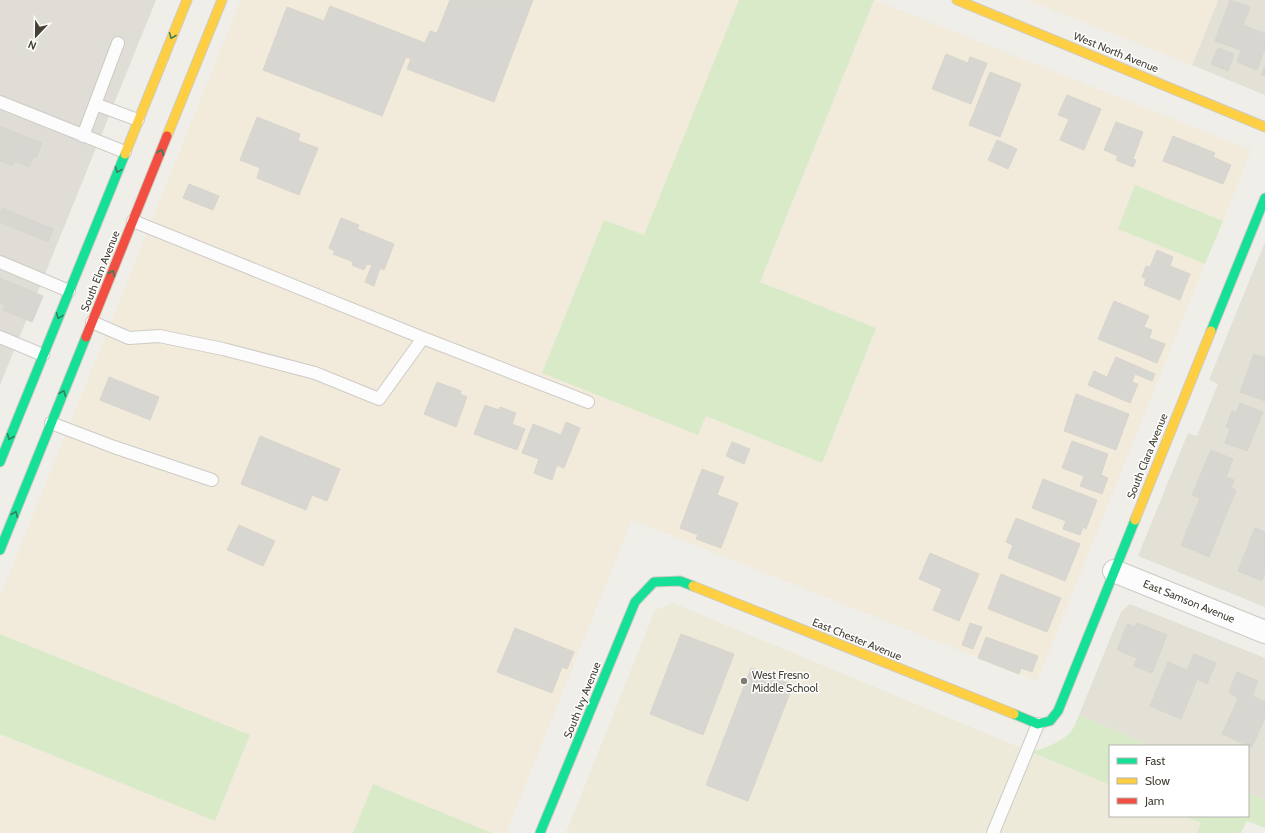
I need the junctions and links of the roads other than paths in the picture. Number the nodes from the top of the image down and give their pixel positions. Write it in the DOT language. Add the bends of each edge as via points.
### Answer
graph roads {
  1 [pos="187,0"];
  2 [pos="222,0"];
  3 [pos="957,0"];
  4 [pos="118,43"];
  5 [pos="0,102"];
  6 [pos="95,104"];
  7 [pos="138,120"];
  8 [pos="1265,127"];
  9 [pos="83,136"];
  10 [pos="125,152"];
  11 [pos="1265,198"];
  12 [pos="133,221"];
  13 [pos="0,262"];
  14 [pos="69,291"];
  15 [pos="92,322"];
  16 [pos="0,337"];
  17 [pos="423,338"];
  18 [pos="43,355"];
  19 [pos="588,402"];
  20 [pos="51,423"];
  21 [pos="0,462"];
  22 [pos="212,480"];
  23 [pos="0,550"];
  24 [pos="1114,571"];
  25 [pos="654,582"];
  26 [pos="1265,632"];
  27 [pos="1038,724"];
  28 [pos="540,833"];
  29 [pos="993,833"];
  1 -- 7 [label="street, South Elm Avenue, one-way"];
  12 -- 2 [label="street, South Elm Avenue, one-way"];
  3 -- 8 [label="street, West North Avenue"];
  4 -- 6 [label="lane"];
  5 -- 9 [label="lane"];
  6 -- 7 [label="lane"];
  6 -- 9 [label="lane"];
  7 -- 10 [label="street, South Elm Avenue"];
  9 -- 10 [label="lane"];
  10 -- 14 [label="street, South Elm Avenue, one-way"];
  11 -- 24 [label="street, South Clara Avenue"];
  15 -- 12 [label="street, South Elm Avenue, one-way"];
  12 -- 17 [label="lane"];
  13 -- 14 [label="lane"];
  14 -- 18 [label="street, South Elm Avenue, one-way"];
  15 -- 17 [label="lane" via="129,338 159,336 223,349 315,373 379,399"];
  20 -- 15 [label="street, South Elm Avenue, one-way"];
  16 -- 18 [label="lane"];
  17 -- 19 [label="lane"];
  18 -- 21 [label="street, South Elm Avenue, one-way"];
  20 -- 22 [label="lane"];
  23 -- 20 [label="street, South Elm Avenue, one-way"];
  24 -- 26 [label="street, East Samson Avenue"];
  24 -- 27 [label="street, South Clara Avenue" via="1058,711 1050,721"];
  25 -- 27 [label="street, East Chester Avenue" via="680,582"];
  25 -- 28 [label="street, South Ivy Avenue" via="635,602"];
  27 -- 29 [label="lane"];
}
